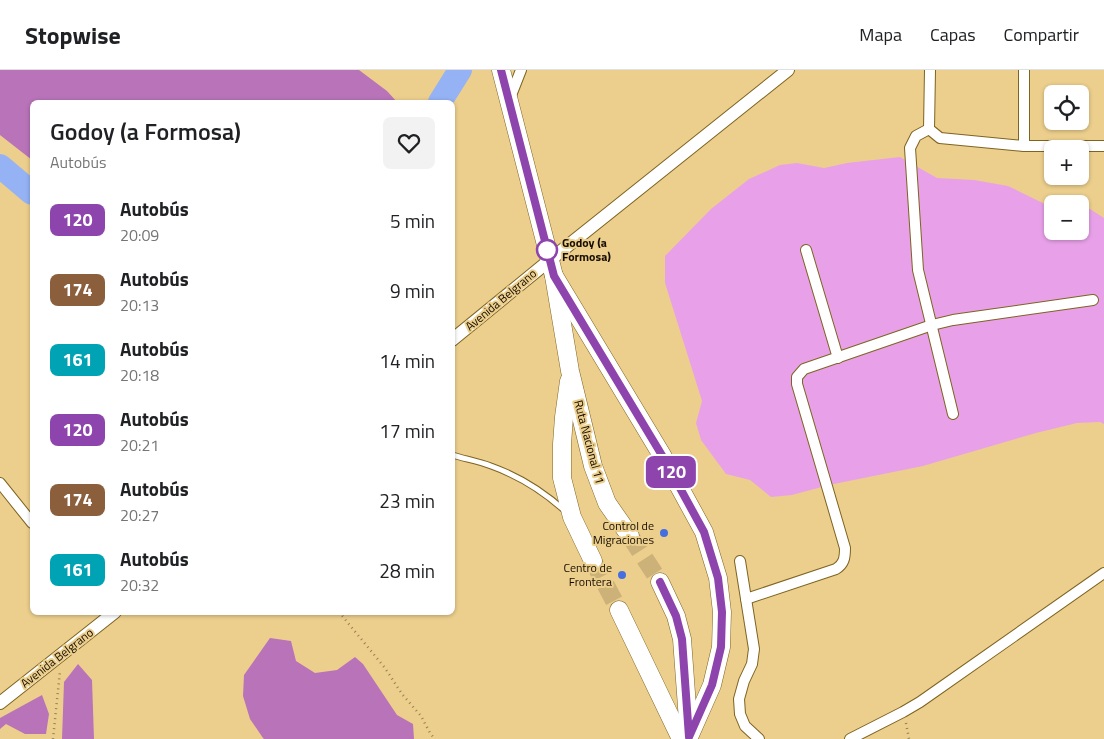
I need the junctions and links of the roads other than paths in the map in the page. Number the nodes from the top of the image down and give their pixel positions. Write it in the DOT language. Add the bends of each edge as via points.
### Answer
graph roads {
  1 [pos="521,70"];
  2 [pos="788,70"];
  3 [pos="930,70"];
  4 [pos="1024,70"];
  5 [pos="503,76"];
  6 [pos="509,99"];
  7 [pos="929,129"];
  8 [pos="1024,146"];
  9 [pos="1104,146"];
  10 [pos="806,250"];
  11 [pos="552,268"];
  12 [pos="1093,300"];
  13 [pos="932,325"];
  14 [pos="455,338"];
  15 [pos="838,358"];
  16 [pos="570,371"];
  17 [pos="953,414"];
  18 [pos="455,456"];
  19 [pos="0,483"];
  20 [pos="572,517"];
  21 [pos="30,520"];
  22 [pos="630,536"];
  23 [pos="593,561"];
  24 [pos="740,562"];
  25 [pos="1104,573"];
  26 [pos="660,582"];
  27 [pos="746,599"];
  28 [pos="619,610"];
  29 [pos="108,615"];
  30 [pos="0,703"];
  31 [pos="686,738"];
  32 [pos="759,739"];
  33 [pos="850,739"];
  1 -- 6 [label="street"];
  2 -- 11 [label="street, Avenida Belgrano"];
  3 -- 7 [label="street"];
  4 -- 8 [label="street"];
  5 -- 6 [label="highway, Ruta Nacional 11"];
  6 -- 11 [label="highway, Ruta Nacional 11"];
  7 -- 8 [label="street" via="940,138"];
  7 -- 13 [label="street" via="916,136 910,148 918,270"];
  8 -- 9 [label="street"];
  10 -- 15 [label="street"];
  11 -- 14 [label="street, Avenida Belgrano"];
  11 -- 16 [label="highway, Ruta Nacional 11"];
  11 -- 31 [label="highway, Ruta Nacional 11" via="704,532 718,578 722,612 721,647 712,685"];
  12 -- 13 [label="street"];
  13 -- 15 [label="street"];
  13 -- 17 [label="street"];
  15 -- 27 [label="street" via="804,369 797,377 797,384 845,548 845,559 836,569"];
  16 -- 20 [label="highway, Ruta Nacional 11" via="562,478"];
  16 -- 22 [label="highway, Ruta Nacional 11" via="593,466 608,503"];
  18 -- 20 [label="lane" via="521,479"];
  19 -- 21 [label="street"];
  20 -- 23 [label="highway, Ruta Nacional 11"];
  24 -- 27 [label="street"];
  25 -- 33 [label="street" via="920,702"];
  26 -- 31 [label="highway" via="676,616 682,639"];
  27 -- 32 [label="street" via="754,649 739,699 740,714 745,726"];
  28 -- 31 [label="highway"];
  29 -- 30 [label="street, Avenida Belgrano"];
}
